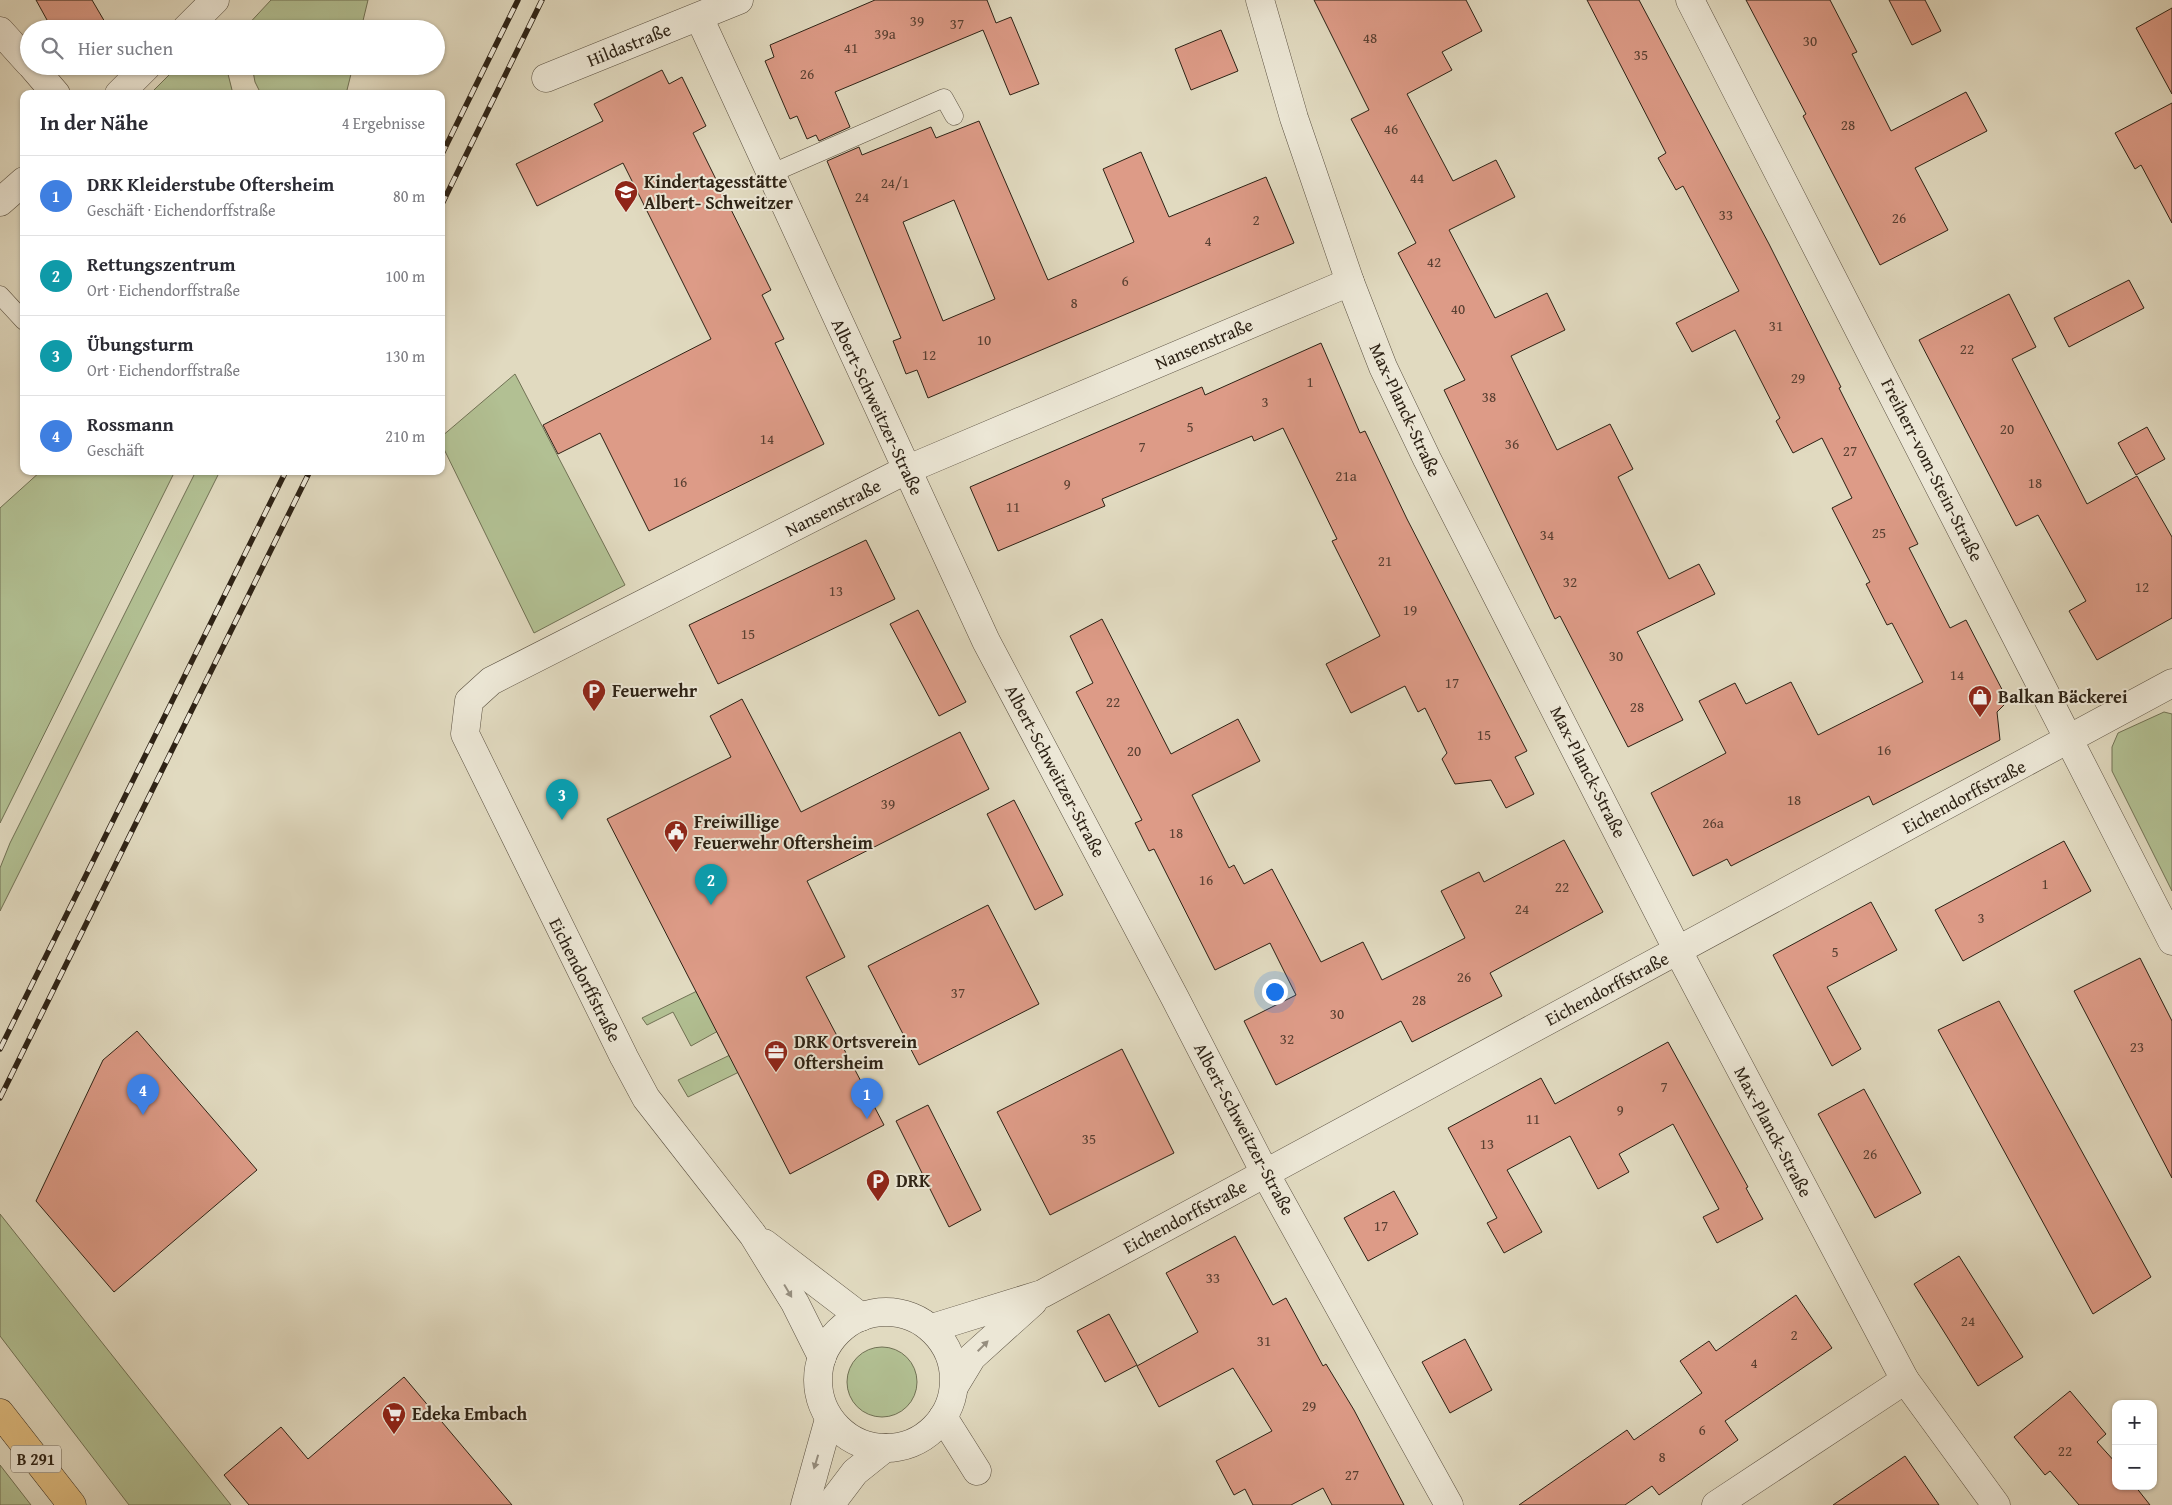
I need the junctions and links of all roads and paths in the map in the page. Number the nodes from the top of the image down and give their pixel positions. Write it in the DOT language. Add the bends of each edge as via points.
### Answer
graph roads {
  1 [pos="215,0"];
  2 [pos="739,0"];
  3 [pos="1260,0"];
  4 [pos="1690,0"];
  5 [pos="699,17"];
  6 [pos="195,20"];
  7 [pos="0,31"];
  8 [pos="20,53"];
  9 [pos="40,75"];
  10 [pos="138,75"];
  11 [pos="546,78"];
  12 [pos="53,90"];
  13 [pos="123,90"];
  14 [pos="954,116"];
  15 [pos="770,174"];
  16 [pos="20,184"];
  17 [pos="0,202"];
  18 [pos="1350,282"];
  19 [pos="0,295"];
  20 [pos="20,317"];
  21 [pos="906,470"];
  22 [pos="2172,683"];
  23 [pos="469,701"];
  24 [pos="2068,741"];
  25 [pos="2172,941"];
  26 [pos="1678,951"];
  27 [pos="1265,1173"];
  28 [pos="753,1235"];
  29 [pos="1042,1294"];
  30 [pos="860,1317"];
  31 [pos="932,1328"];
  32 [pos="822,1357"];
  33 [pos="1904,1380"];
  34 [pos="955,1385"];
  35 [pos="0,1413"];
  36 [pos="943,1417"];
  37 [pos="829,1419"];
  38 [pos="919,1439"];
  39 [pos="885,1448"];
  40 [pos="72,1505"];
  41 [pos="805,1505"];
  42 [pos="830,1505"];
  43 [pos="1449,1505"];
  44 [pos="1716,1505"];
  45 [pos="1996,1505"];
  1 -- 6 [label="street"];
  2 -- 5 [label="street, Hildastraße"];
  3 -- 18 [label="street, Max-Planck-Straße" via="1294,118"];
  4 -- 24 [label="street, Freiherr-vom-Stein-Straße"];
  5 -- 11 [label="street, Hildastraße"];
  5 -- 15 [label="street, Albert-Schweitzer-Straße"];
  7 -- 8 [label="street"];
  9 -- 12 [label="street"];
  10 -- 13 [label="street"];
  14 -- 15 [label="lane" via="944,98"];
  15 -- 21 [label="street, Albert-Schweitzer-Straße"];
  16 -- 17 [label="street"];
  18 -- 21 [label="street, Nansenstraße"];
  18 -- 26 [label="street, Max-Planck-Straße" via="1382,367 1423,451"];
  19 -- 20 [label="lane"];
  21 -- 23 [label="street, Nansenstraße" via="491,681"];
  21 -- 27 [label="street, Albert-Schweitzer-Straße" via="986,640"];
  22 -- 24 [label="street, Eichendorffstraße"];
  23 -- 28 [label="street, Eichendorffstraße" via="465,734 628,1065 646,1098"];
  24 -- 25 [label="street, Freiherr-vom-Stein-Straße"];
  24 -- 26 [label="street, Eichendorffstraße"];
  26 -- 27 [label="street, Eichendorffstraße"];
  26 -- 33 [label="street, Max-Planck-Straße"];
  27 -- 29 [label="street, Eichendorffstraße"];
  27 -- 43 [label="street, Albert-Schweitzer-Straße"];
  28 -- 30 [label="street, Eichendorffstraße"];
  28 -- 32 [label="street, Eichendorffstraße, one-way" via="795,1303"];
  29 -- 31 [label="street, Eichendorffstraße"];
  34 -- 29 [label="street, Eichendorffstraße, one-way" via="972,1357"];
  30 -- 31 [label="street" via="895,1311 915,1317"];
  30 -- 32 [label="street" via="840,1329 827,1344"];
  31 -- 34 [label="street" via="946,1344 953,1364"];
  32 -- 37 [label="street" via="817,1379"];
  33 -- 44 [label="street"];
  33 -- 45 [label="street, Max-Planck-Straße"];
  34 -- 36 [label="street"];
  35 -- 40 [label="main road, B 291"];
  36 -- 38 [label="street"];
  36 -- 38 [label="street" via="976,1469"];
  37 -- 39 [label="street" via="842,1432 862,1444"];
  37 -- 41 [label="street, one-way"];
  38 -- 39 [label="street"];
  39 -- 42 [label="street" via="854,1472"];
}
